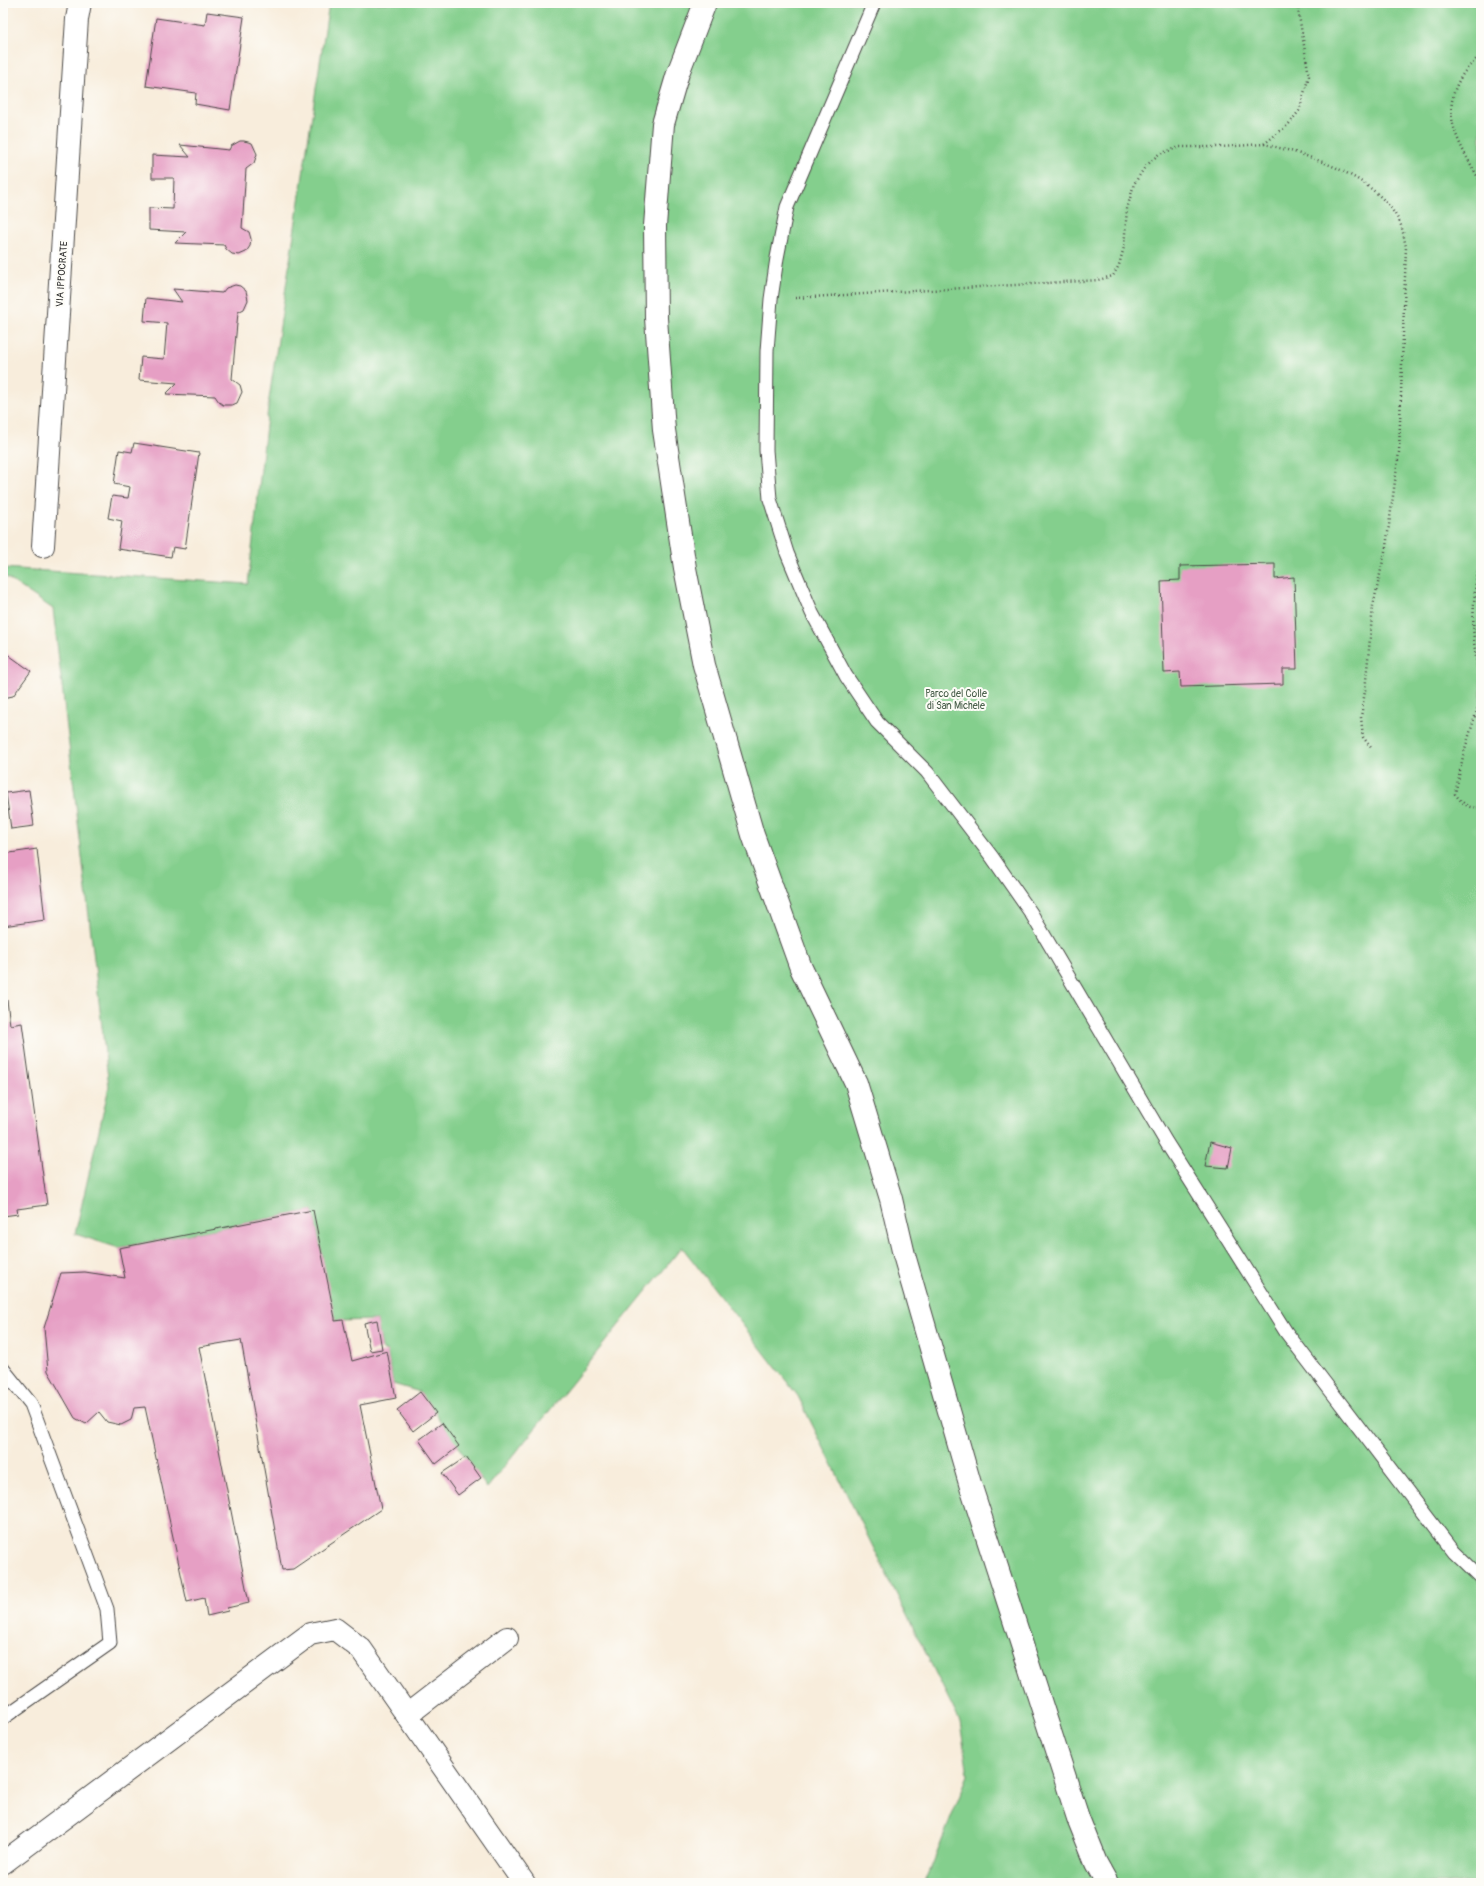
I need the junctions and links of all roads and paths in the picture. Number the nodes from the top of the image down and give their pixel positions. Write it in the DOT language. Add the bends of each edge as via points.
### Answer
graph roads {
  1 [pos="80,3"];
  2 [pos="705,3"];
  3 [pos="874,3"];
  4 [pos="1297,3"];
  5 [pos="1478,3"];
  6 [pos="1481,5"];
  7 [pos="1481,52"];
  8 [pos="1264,144"];
  9 [pos="1481,183"];
  10 [pos="771,299"];
  11 [pos="44,546"];
  12 [pos="1481,570"];
  13 [pos="1481,682"];
  14 [pos="1481,697"];
  15 [pos="1372,749"];
  16 [pos="1481,807"];
  17 [pos="3,1369"];
  18 [pos="1481,1578"];
  19 [pos="507,1638"];
  20 [pos="407,1715"];
  21 [pos="3,1718"];
  22 [pos="3,1863"];
  23 [pos="524,1883"];
  24 [pos="1107,1883"];
  1 -- 11 [label="street, VIA IPPOCRATE" via="77,18"];
  2 -- 24 [label="street" via="678,73 663,124 655,226 656,318 664,430 685,568 704,665 753,835 801,968 856,1083 971,1488 1078,1818"];
  3 -- 10 [label="lane" via="787,207"];
  4 -- 8 [label="path" via="1309,76 1300,111 1288,125"];
  5 -- 6 [label="path"];
  7 -- 9 [label="path" via="1463,74 1453,94 1450,112 1453,129"];
  8 -- 10 [label="path" via="1180,147 1159,154 1145,166 1134,184 1127,209 1124,247 1113,276 1098,280"];
  8 -- 15 [label="path" via="1332,166 1382,197 1399,221 1406,247 1399,452 1386,547 1373,606 1361,717 1363,737"];
  10 -- 18 [label="lane" via="767,351 766,450 770,499 787,553 812,613 846,676 877,722 927,772 1031,913 1166,1142 1286,1332 1453,1551"];
  12 -- 13 [label="path" via="1477,573 1472,626"];
  14 -- 16 [label="path" via="1464,752 1455,794 1463,804 1475,809"];
  17 -- 21 [label="lane" via="31,1404 107,1609 110,1643"];
  19 -- 20 [label="street"];
  20 -- 22 [label="street" via="361,1649 335,1629 310,1634"];
  20 -- 23 [label="street"];
}
